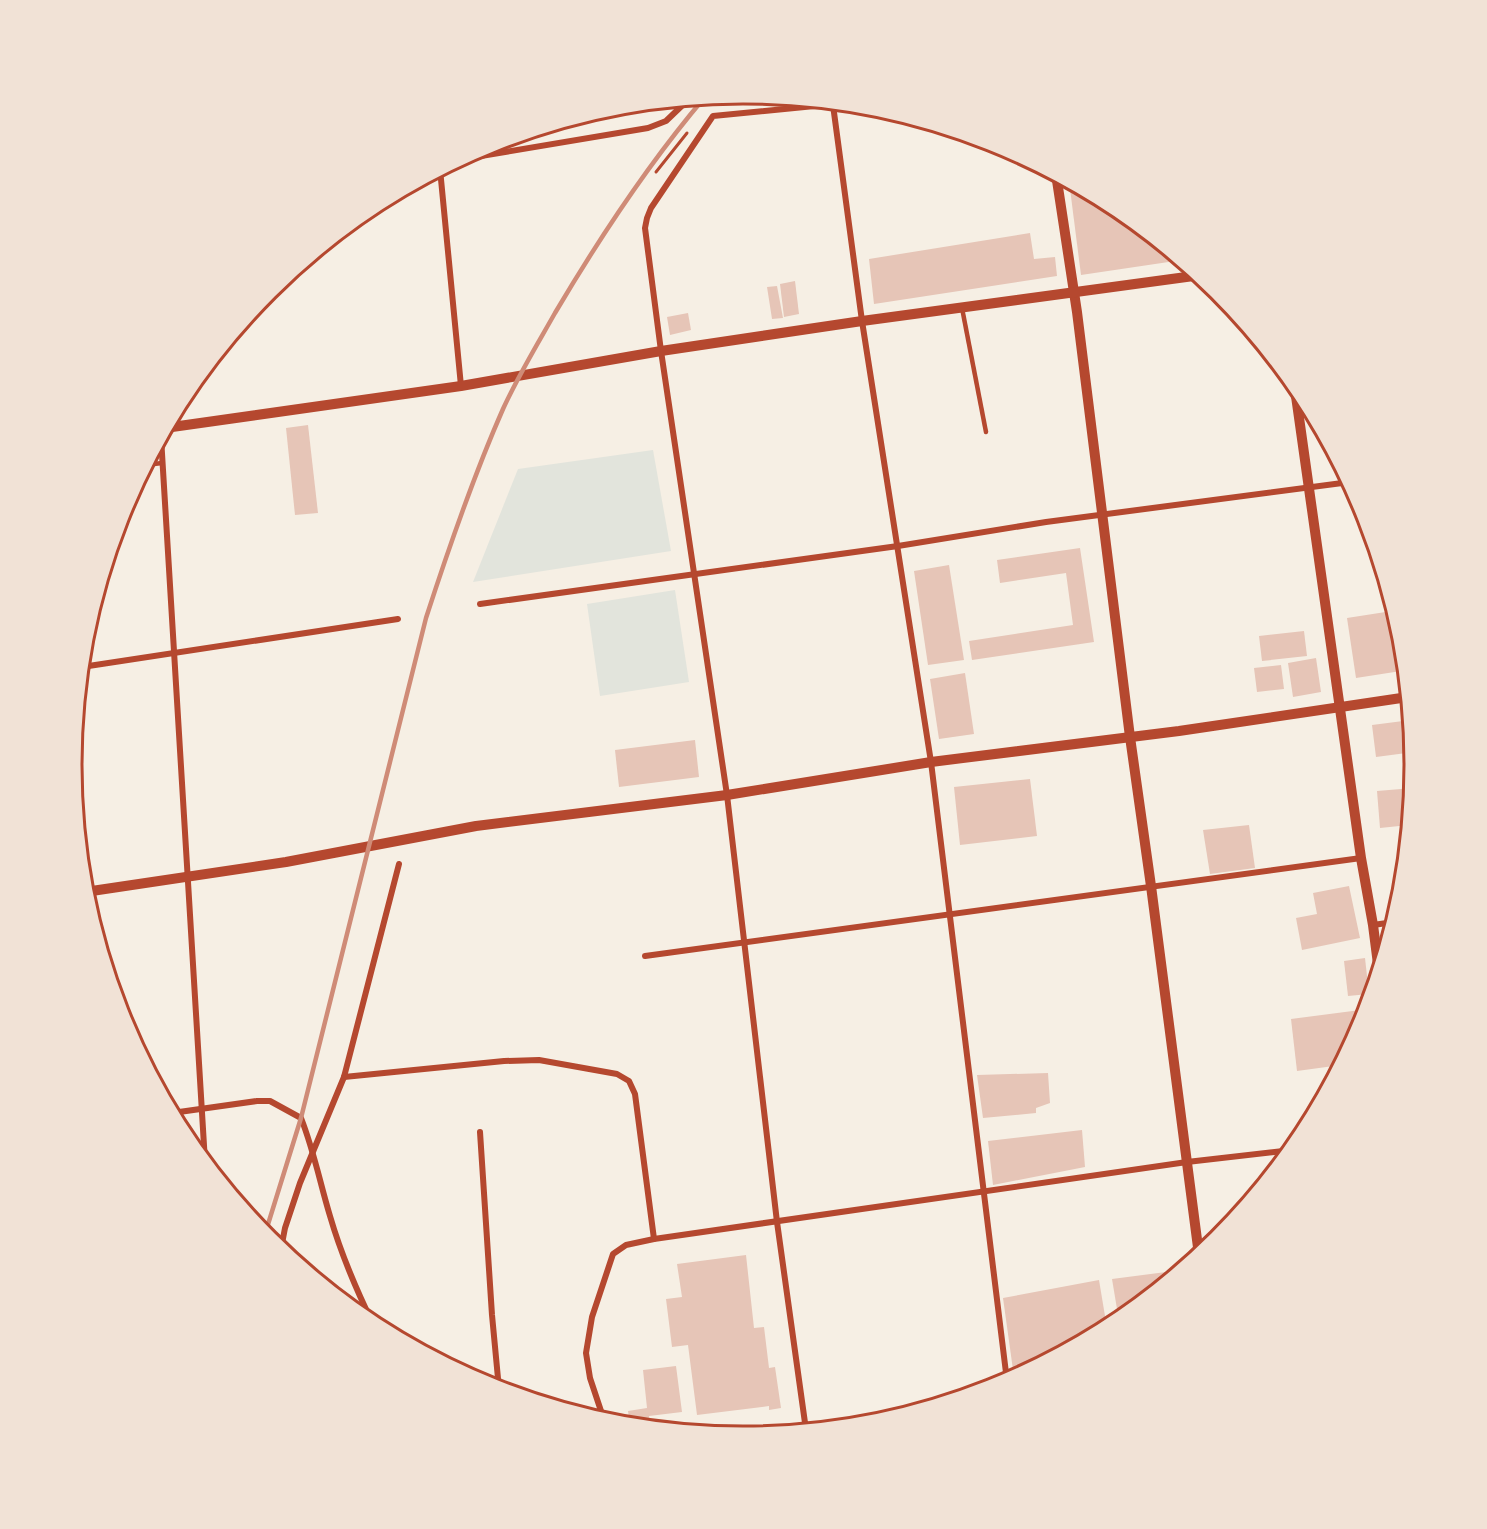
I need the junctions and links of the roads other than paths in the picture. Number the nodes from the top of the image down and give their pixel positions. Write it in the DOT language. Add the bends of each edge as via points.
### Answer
graph roads {
  1 [pos="681,107"];
  2 [pos="810,107"];
  3 [pos="834,110"];
  4 [pos="489,155"];
  5 [pos="441,177"];
  6 [pos="1057,183"];
  7 [pos="1189,277"];
  8 [pos="1073,292"];
  9 [pos="962,308"];
  10 [pos="862,321"];
  11 [pos="661,351"];
  12 [pos="461,386"];
  13 [pos="1297,403"];
  14 [pos="176,426"];
  15 [pos="986,432"];
  16 [pos="162,452"];
  17 [pos="162,463"];
  18 [pos="155,464"];
  19 [pos="1341,483"];
  20 [pos="1308,487"];
  21 [pos="1102,516"];
  22 [pos="898,546"];
  23 [pos="694,574"];
  24 [pos="480,604"];
  25 [pos="398,619"];
  26 [pos="173,652"];
  27 [pos="90,666"];
  28 [pos="1401,698"];
  29 [pos="1339,706"];
  30 [pos="1130,737"];
  31 [pos="931,762"];
  32 [pos="727,795"];
  33 [pos="1361,858"];
  34 [pos="399,864"];
  35 [pos="187,876"];
  36 [pos="1151,886"];
  37 [pos="95,890"];
  38 [pos="950,915"];
  39 [pos="1385,923"];
  40 [pos="1373,925"];
  41 [pos="745,944"];
  42 [pos="1377,953"];
  43 [pos="645,956"];
  44 [pos="344,1077"];
  45 [pos="202,1108"];
  46 [pos="181,1111"];
  47 [pos="480,1131"];
  48 [pos="204,1146"];
  49 [pos="1279,1151"];
  50 [pos="314,1152"];
  51 [pos="1187,1162"];
  52 [pos="984,1192"];
  53 [pos="777,1222"];
  54 [pos="283,1238"];
  55 [pos="654,1239"];
  56 [pos="1197,1244"];
  57 [pos="364,1305"];
  58 [pos="1006,1371"];
  59 [pos="498,1378"];
  60 [pos="601,1410"];
  61 [pos="805,1422"];
  1 -- 4 [label="street" via="666,122 648,128"];
  2 -- 11 [label="street" via="713,116 651,208 645,228"];
  3 -- 10 [label="street"];
  5 -- 12 [label="street"];
  6 -- 8 [label="street"];
  7 -- 8 [label="street"];
  8 -- 9 [label="street"];
  8 -- 21 [label="street"];
  9 -- 10 [label="street"];
  9 -- 15 [label="lane"];
  10 -- 11 [label="street"];
  10 -- 22 [label="street"];
  11 -- 12 [label="street"];
  11 -- 23 [label="street"];
  12 -- 14 [label="street"];
  13 -- 20 [label="street"];
  16 -- 17 [label="street"];
  17 -- 18 [label="lane"];
  17 -- 26 [label="street"];
  19 -- 20 [label="street"];
  20 -- 21 [label="street"];
  20 -- 29 [label="street"];
  21 -- 22 [label="street"];
  21 -- 30 [label="street"];
  22 -- 23 [label="street"];
  22 -- 31 [label="street"];
  23 -- 24 [label="street"];
  23 -- 32 [label="street"];
  25 -- 26 [label="street"];
  26 -- 27 [label="street"];
  26 -- 35 [label="street"];
  28 -- 29 [label="street"];
  29 -- 30 [label="street"];
  29 -- 33 [label="street"];
  30 -- 31 [label="street"];
  30 -- 36 [label="street"];
  31 -- 32 [label="street"];
  31 -- 38 [label="street"];
  32 -- 35 [label="street" via="476,826 286,862"];
  32 -- 41 [label="street"];
  33 -- 36 [label="street"];
  33 -- 40 [label="street"];
  34 -- 44 [label="street"];
  35 -- 37 [label="street"];
  35 -- 45 [label="street"];
  36 -- 38 [label="street"];
  36 -- 51 [label="street"];
  38 -- 41 [label="street"];
  38 -- 52 [label="street"];
  39 -- 40 [label="street"];
  40 -- 42 [label="street"];
  41 -- 43 [label="street"];
  41 -- 53 [label="street"];
  44 -- 50 [label="street"];
  44 -- 55 [label="street" via="539,1060 617,1074 629,1081 634,1094"];
  45 -- 46 [label="street"];
  45 -- 48 [label="street"];
  45 -- 50 [label="street" via="270,1101 301,1118"];
  47 -- 59 [label="street"];
  49 -- 51 [label="street"];
  50 -- 54 [label="street"];
  50 -- 57 [label="street" via="330,1217"];
  51 -- 52 [label="street"];
  51 -- 56 [label="street"];
  52 -- 53 [label="street"];
  52 -- 58 [label="street"];
  53 -- 55 [label="street"];
  53 -- 61 [label="street"];
  55 -- 60 [label="street" via="626,1245 613,1254 592,1317 586,1353"];
}
